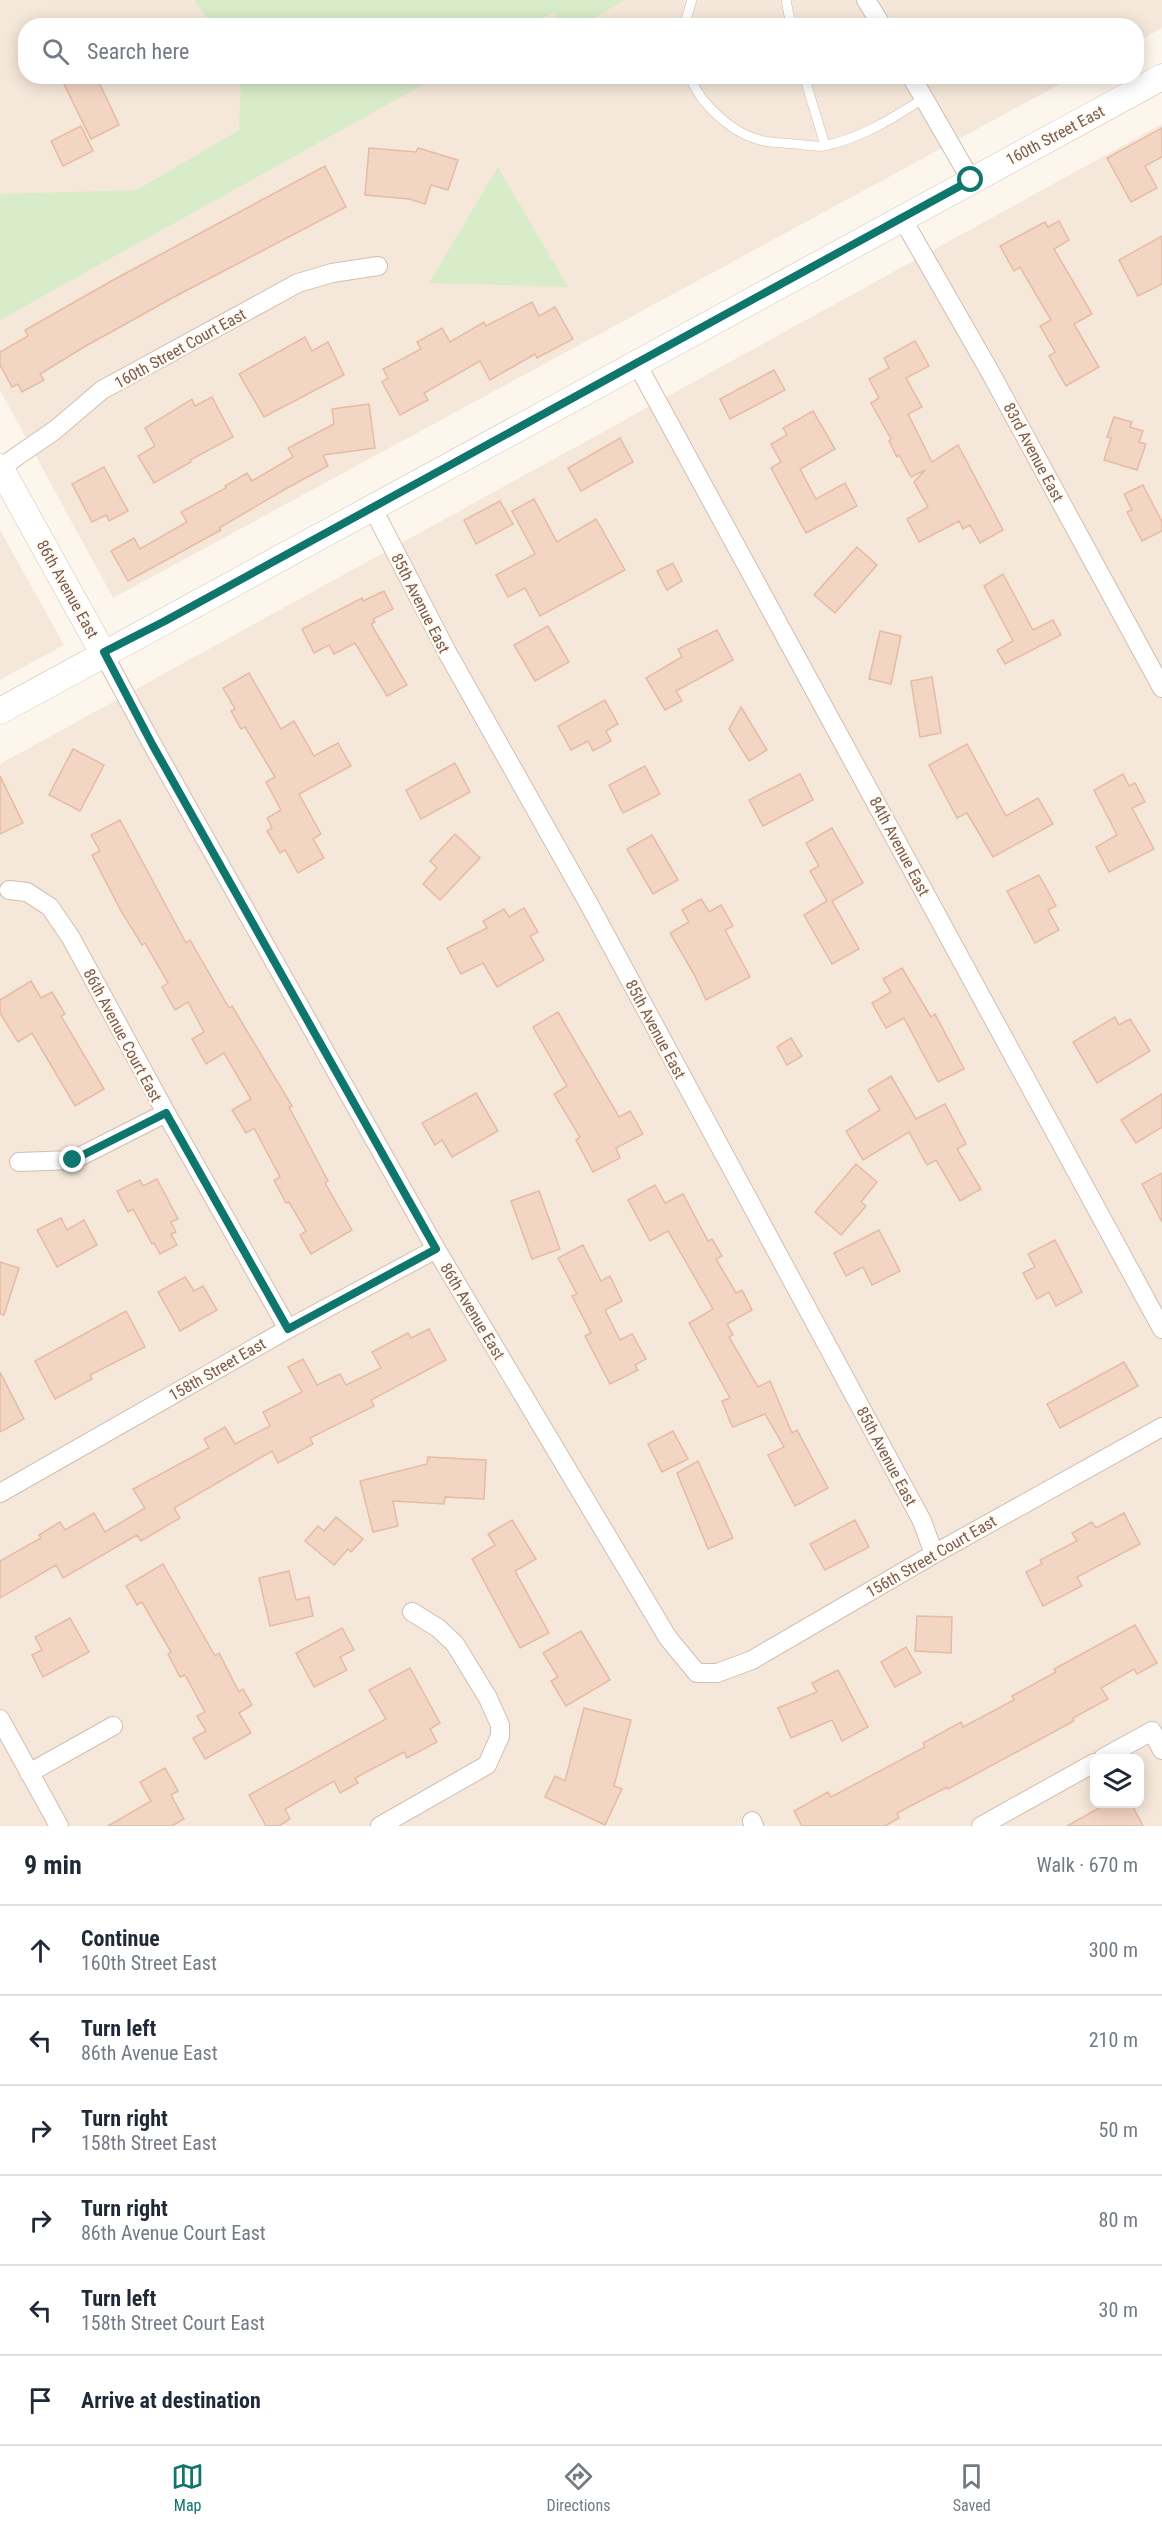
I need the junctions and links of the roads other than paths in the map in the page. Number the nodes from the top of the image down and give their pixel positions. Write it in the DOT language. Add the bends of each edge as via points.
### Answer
graph roads {
  1 [pos="692,0"];
  2 [pos="786,0"];
  3 [pos="866,0"];
  4 [pos="686,18"];
  5 [pos="789,18"];
  6 [pos="877,18"];
  7 [pos="1162,76"];
  8 [pos="694,84"];
  9 [pos="806,84"];
  10 [pos="916,84"];
  11 [pos="924,98"];
  12 [pos="825,145"];
  13 [pos="971,180"];
  14 [pos="902,218"];
  15 [pos="378,266"];
  16 [pos="637,364"];
  17 [pos="0,468"];
  18 [pos="372,507"];
  19 [pos="104,652"];
  20 [pos="1162,688"];
  21 [pos="0,711"];
  22 [pos="9,890"];
  23 [pos="166,1113"];
  24 [pos="18,1162"];
  25 [pos="436,1249"];
  26 [pos="288,1329"];
  27 [pos="1162,1329"];
  28 [pos="1162,1427"];
  29 [pos="0,1493"];
  30 [pos="933,1554"];
  31 [pos="412,1612"];
  32 [pos="697,1673"];
  33 [pos="0,1719"];
  34 [pos="113,1726"];
  35 [pos="1162,1750"];
  36 [pos="1110,1754"];
  37 [pos="1090,1766"];
  38 [pos="29,1773"];
  39 [pos="59,1826"];
  40 [pos="380,1826"];
  41 [pos="981,1826"];
  1 -- 4 [label="lane"];
  2 -- 5 [label="lane"];
  3 -- 6 [label="street"];
  7 -- 13 [label="main road, 160th Street East"];
  8 -- 12 [label="lane" via="708,106 734,128 762,141"];
  9 -- 12 [label="lane"];
  10 -- 11 [label="street"];
  11 -- 12 [label="lane" via="886,122"];
  11 -- 13 [label="street"];
  13 -- 14 [label="main road, 160th Street East"];
  14 -- 16 [label="main road, 160th Street East"];
  14 -- 20 [label="street, 83rd Avenue East"];
  15 -- 17 [label="street, 160th Street Court East" via="298,283 102,390 55,430"];
  16 -- 18 [label="main road, 160th Street East"];
  16 -- 27 [label="street, 84th Avenue East"];
  17 -- 19 [label="main road, 86th Avenue East"];
  18 -- 19 [label="main road, 160th Street East"];
  18 -- 30 [label="street, 85th Avenue East" via="447,652 590,906 922,1521"];
  19 -- 21 [label="main road, 160th Street East"];
  19 -- 25 [label="street, 86th Avenue East"];
  22 -- 23 [label="street, 86th Avenue Court East" via="27,892 50,907 71,938"];
  23 -- 24 [label="street" via="73,1160"];
  23 -- 26 [label="street, 86th Avenue Court East"];
  25 -- 26 [label="street, 158th Street East"];
  25 -- 32 [label="street, 86th Avenue East" via="668,1638"];
  26 -- 29 [label="street, 158th Street East"];
  28 -- 30 [label="street, 156th Street Court East"];
  30 -- 32 [label="street, 156th Street Court East" via="752,1659 717,1673"];
  31 -- 40 [label="street" via="438,1628 454,1644 488,1698 500,1725 500,1736 487,1765"];
  33 -- 38 [label="street"];
  34 -- 38 [label="street"];
  35 -- 36 [label="street" via="1152,1731"];
  37 -- 41 [label="street"];
  38 -- 39 [label="street"];
}
